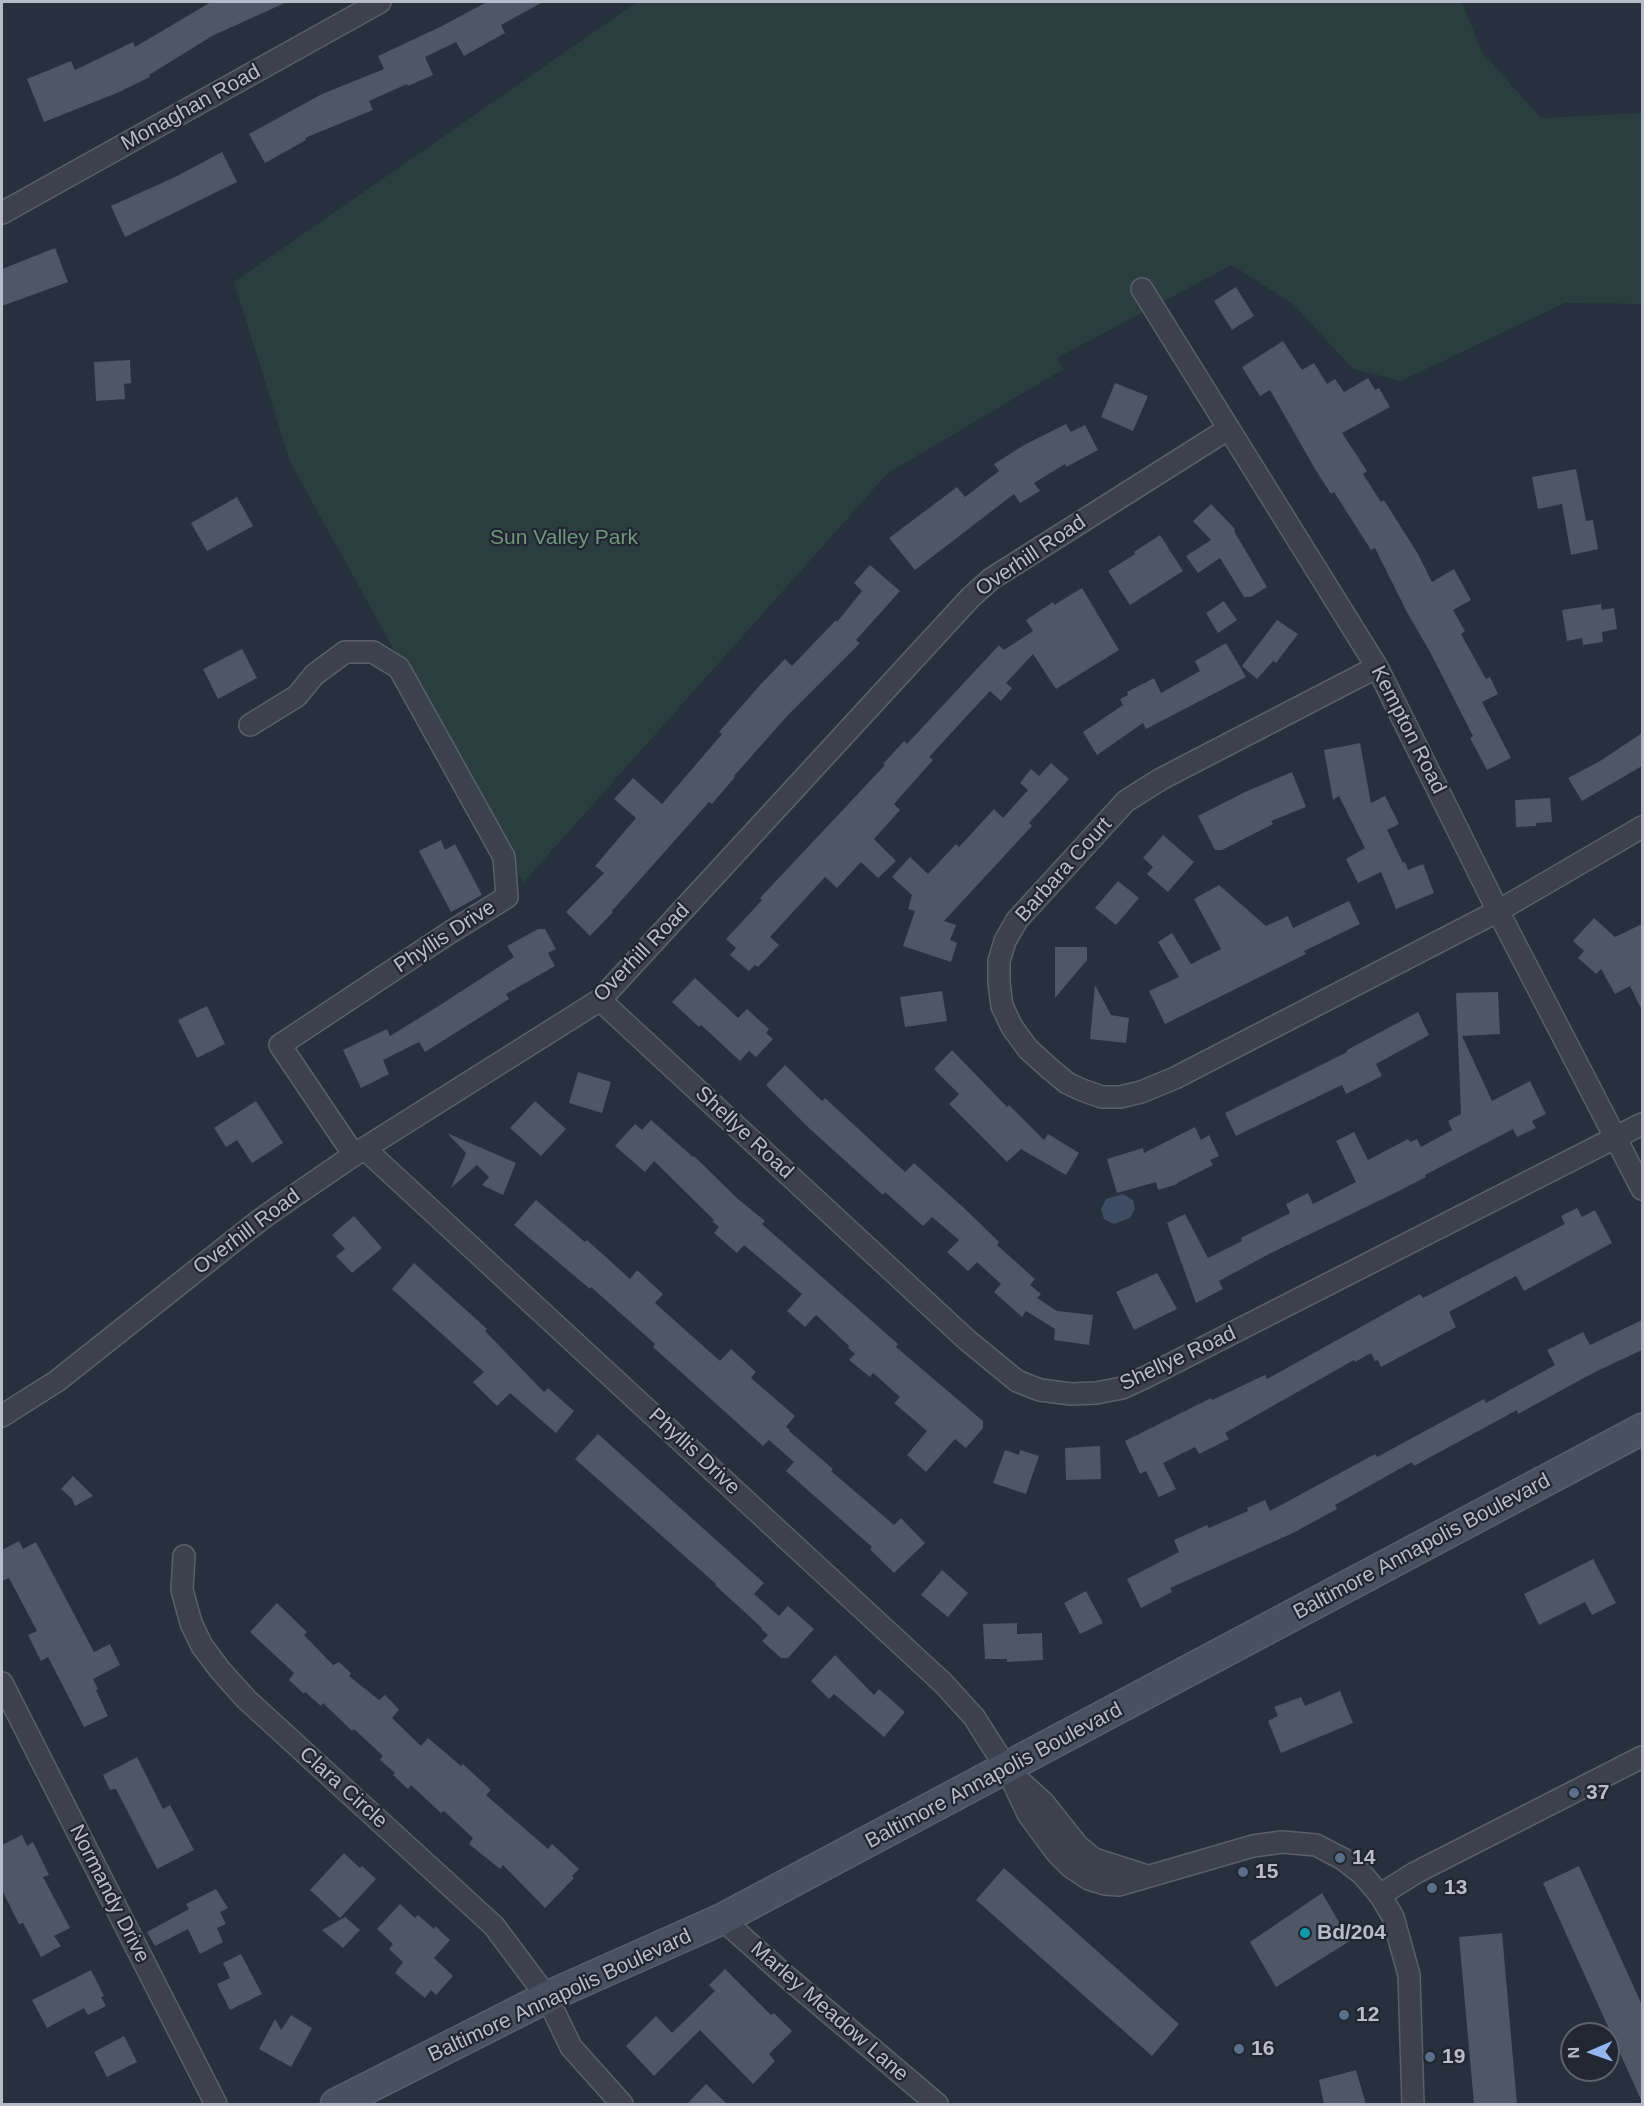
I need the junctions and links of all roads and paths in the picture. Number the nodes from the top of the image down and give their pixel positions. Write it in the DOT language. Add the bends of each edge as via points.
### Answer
graph roads {
  1 [pos="380,2"];
  2 [pos="2,213"];
  3 [pos="1142,289"];
  4 [pos="1228,429"];
  5 [pos="1377,667"];
  6 [pos="250,725"];
  7 [pos="1642,827"];
  8 [pos="1498,911"];
  9 [pos="600,1000"];
  10 [pos="1642,1124"];
  11 [pos="1617,1137"];
  12 [pos="359,1152"];
  13 [pos="1642,1189"];
  14 [pos="2,1416"];
  15 [pos="1642,1429"];
  16 [pos="184,1556"];
  17 [pos="2,1683"];
  18 [pos="1642,1757"];
  19 [pos="1007,1769"];
  20 [pos="1380,1895"];
  21 [pos="722,1919"];
  22 [pos="547,1997"];
  23 [pos="216,2104"];
  24 [pos="336,2104"];
  25 [pos="622,2104"];
  26 [pos="937,2104"];
  27 [pos="1413,2104"];
  1 -- 2 [label="street, Monaghan Road"];
  3 -- 4 [label="street, Kempton Road"];
  4 -- 5 [label="street, Kempton Road"];
  4 -- 9 [label="street, Overhill Road" via="992,579 970,598"];
  5 -- 8 [label="street, Kempton Road"];
  5 -- 8 [label="street, Barbara Court" via="1126,801 1017,920 1005,941 999,983 1002,1006 1012,1027 1028,1049 1067,1083 1102,1096 1141,1092"];
  6 -- 12 [label="street, Phyllis Drive" via="297,696 314,675 345,652 372,652 399,668 504,857 507,897 280,1045"];
  7 -- 8 [label="street, Barbara Court"];
  8 -- 11 [label="street, Kempton Road"];
  9 -- 11 [label="street, Shellye Road" via="967,1340 1017,1381 1040,1390 1071,1394 1122,1388"];
  9 -- 12 [label="street, Overhill Road"];
  10 -- 11 [label="street, Shellye Road"];
  11 -- 13 [label="street, Kempton Road"];
  12 -- 14 [label="street, Overhill Road" via="260,1220 57,1381"];
  12 -- 19 [label="street, Phyllis Drive" via="943,1683 974,1717"];
  15 -- 19 [label="main road, Baltimore Annapolis Boulevard"];
  16 -- 22 [label="street, Clara Circle" via="182,1590 191,1623 220,1670 246,1699 494,1926"];
  17 -- 23 [label="street, Normandy Drive"];
  18 -- 20 [label="street" via="1414,1873"];
  19 -- 20 [label="street, Phyllis Drive" via="1094,1859 1147,1876 1253,1846 1282,1842 1316,1845 1343,1859"];
  19 -- 21 [label="main road, Baltimore Annapolis Boulevard"];
  20 -- 27 [label="street" via="1393,1917 1409,1975"];
  21 -- 22 [label="main road, Baltimore Annapolis Boulevard"];
  21 -- 26 [label="street, Marley Meadow Lane"];
  22 -- 24 [label="main road, Baltimore Annapolis Boulevard"];
  22 -- 25 [label="street, Clara Circle" via="571,2047"];
}
